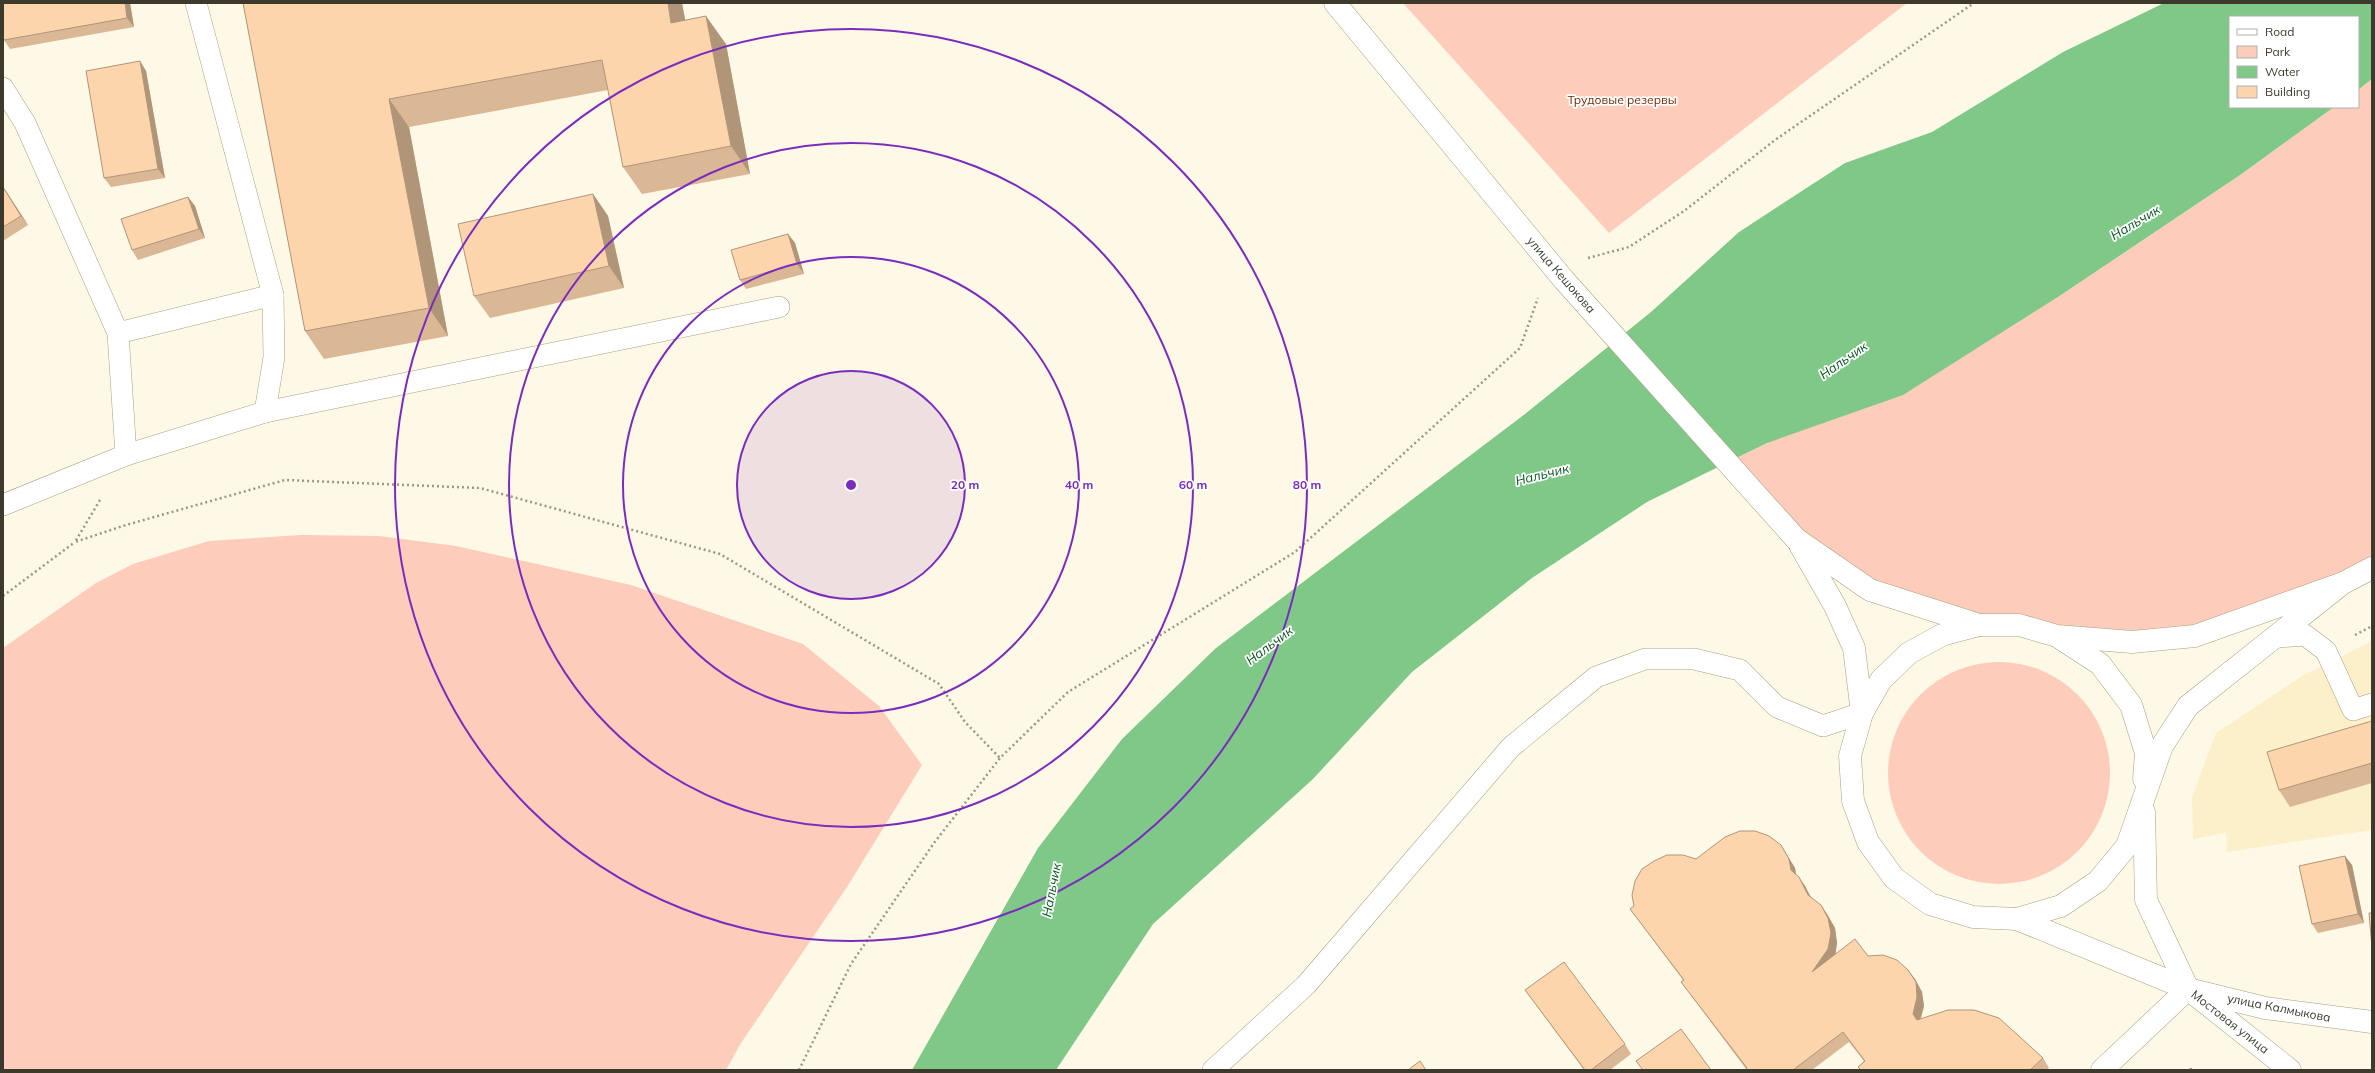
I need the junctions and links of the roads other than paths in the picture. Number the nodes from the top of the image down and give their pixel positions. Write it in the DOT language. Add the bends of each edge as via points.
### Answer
graph roads {
  1 [pos="196,3"];
  2 [pos="1335,3"];
  3 [pos="3,88"];
  4 [pos="273,294"];
  5 [pos="779,306"];
  6 [pos="118,333"];
  7 [pos="264,412"];
  8 [pos="126,455"];
  9 [pos="3,505"];
  10 [pos="1796,539"];
  11 [pos="2372,568"];
  12 [pos="2343,583"];
  13 [pos="1979,625"];
  14 [pos="2057,636"];
  15 [pos="2277,637"];
  16 [pos="2372,704"];
  17 [pos="1862,713"];
  18 [pos="2143,804"];
  19 [pos="2017,919"];
  20 [pos="2188,989"];
  21 [pos="2372,1022"];
  22 [pos="1213,1070"];
  23 [pos="2102,1070"];
  24 [pos="2290,1070"];
  1 -- 4 [label="lane"];
  2 -- 10 [label="main road, улица Кешокова" via="1564,280"];
  3 -- 6 [label="lane" via="24,123"];
  4 -- 6 [label="lane"];
  4 -- 7 [label="lane" via="274,357"];
  5 -- 7 [label="lane"];
  6 -- 8 [label="lane"];
  7 -- 8 [label="lane"];
  8 -- 9 [label="lane"];
  10 -- 13 [label="main road" via="1870,590"];
  10 -- 17 [label="main road" via="1835,606 1854,648"];
  11 -- 12 [label="main road"];
  12 -- 14 [label="main road" via="2195,636 2132,642"];
  12 -- 15 [label="main road"];
  13 -- 14 [label="main road" via="2019,625"];
  13 -- 17 [label="main road" via="1942,635 1909,653 1881,680"];
  14 -- 18 [label="main road" via="2100,664 2131,704 2146,753"];
  15 -- 16 [label="lane" via="2305,635 2326,651 2353,710"];
  15 -- 18 [label="main road" via="2188,706 2162,746"];
  17 -- 19 [label="main road" via="1850,756 1852,801 1868,842 1894,878 1930,904 1973,917"];
  17 -- 22 [label="lane" via="1823,726 1777,707 1740,670 1694,659 1645,659 1596,677 1510,747 1306,985"];
  18 -- 19 [label="main road" via="2127,846 2098,881 2061,906"];
  18 -- 20 [label="main road" via="2146,900"];
  19 -- 20 [label="main road"];
  20 -- 21 [label="main road, улица Калмыкова" via="2265,1008"];
  20 -- 23 [label="main road"];
  20 -- 24 [label="main road, Мостовая улица"];
}
